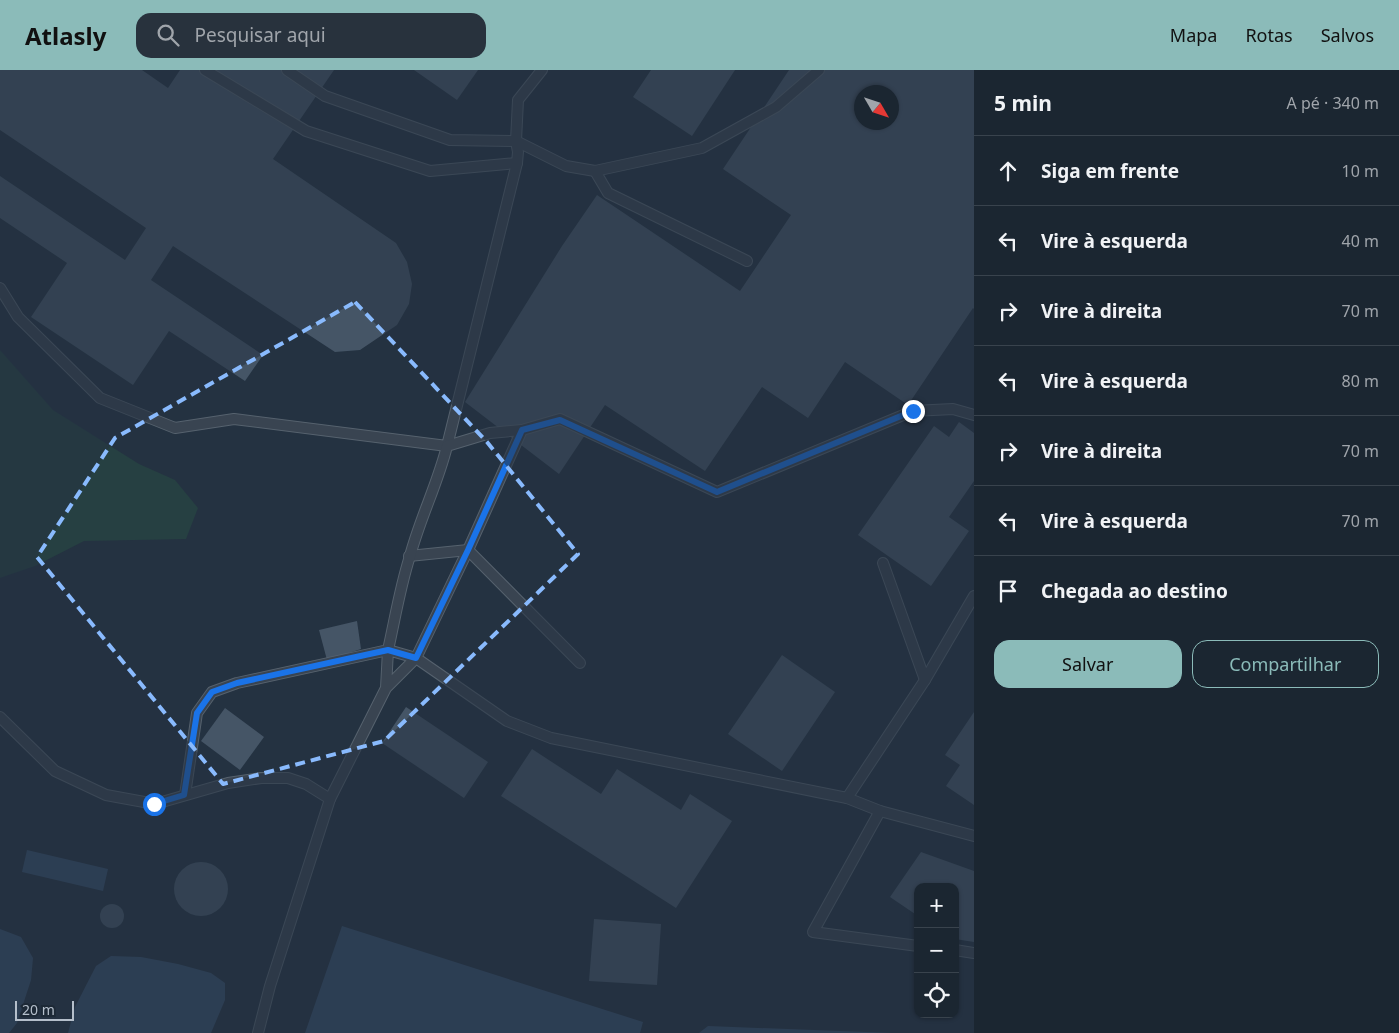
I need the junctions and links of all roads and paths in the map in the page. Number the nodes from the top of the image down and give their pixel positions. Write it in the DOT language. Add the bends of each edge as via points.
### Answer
graph roads {
  1 [pos="204,70"];
  2 [pos="287,70"];
  3 [pos="542,70"];
  4 [pos="819,70"];
  5 [pos="516,141"];
  6 [pos="517,163"];
  7 [pos="595,171"];
  8 [pos="747,261"];
  9 [pos="0,288"];
  10 [pos="974,415"];
  11 [pos="522,430"];
  12 [pos="447,446"];
  13 [pos="468,550"];
  14 [pos="409,556"];
  15 [pos="883,563"];
  16 [pos="974,596"];
  17 [pos="388,650"];
  18 [pos="416,658"];
  19 [pos="580,663"];
  20 [pos="925,680"];
  21 [pos="386,688"];
  22 [pos="0,717"];
  23 [pos="184,795"];
  24 [pos="847,798"];
  25 [pos="330,800"];
  26 [pos="880,811"];
  27 [pos="974,836"];
  28 [pos="914,945"];
  29 [pos="959,951"];
  30 [pos="974,953"];
  31 [pos="258,1033"];
  1 -- 6 [label="lane" via="306,131 430,171"];
  2 -- 5 [label="lane" via="325,96 450,140"];
  3 -- 5 [label="lane" via="518,100"];
  4 -- 7 [label="lane" via="776,107 702,148"];
  5 -- 6 [label="lane"];
  5 -- 7 [label="lane" via="566,166"];
  6 -- 12 [label="lane"];
  7 -- 8 [label="lane" via="608,193"];
  9 -- 12 [label="lane" via="18,317 100,398 175,428 234,419"];
  10 -- 11 [label="lane" via="953,409 913,411 717,492 560,420"];
  11 -- 12 [label="lane" via="490,432"];
  11 -- 13 [label="lane"];
  12 -- 14 [label="lane"];
  13 -- 14 [label="lane"];
  13 -- 18 [label="lane"];
  13 -- 19 [label="lane"];
  14 -- 17 [label="lane"];
  15 -- 20 [label="lane"];
  16 -- 20 [label="lane"];
  17 -- 18 [label="lane"];
  17 -- 21 [label="lane"];
  17 -- 23 [label="lane" via="237,683 212,692 197,713"];
  18 -- 21 [label="lane"];
  18 -- 24 [label="lane" via="507,721 551,738"];
  20 -- 24 [label="lane"];
  21 -- 25 [label="lane"];
  22 -- 23 [label="lane" via="55,771 106,795 154,804"];
  23 -- 25 [label="lane" via="228,783 288,778 306,784"];
  24 -- 26 [label="lane"];
  25 -- 31 [label="lane"];
  26 -- 27 [label="lane"];
  26 -- 28 [label="lane" via="813,932"];
  29 -- 30 [label="lane"];
}
